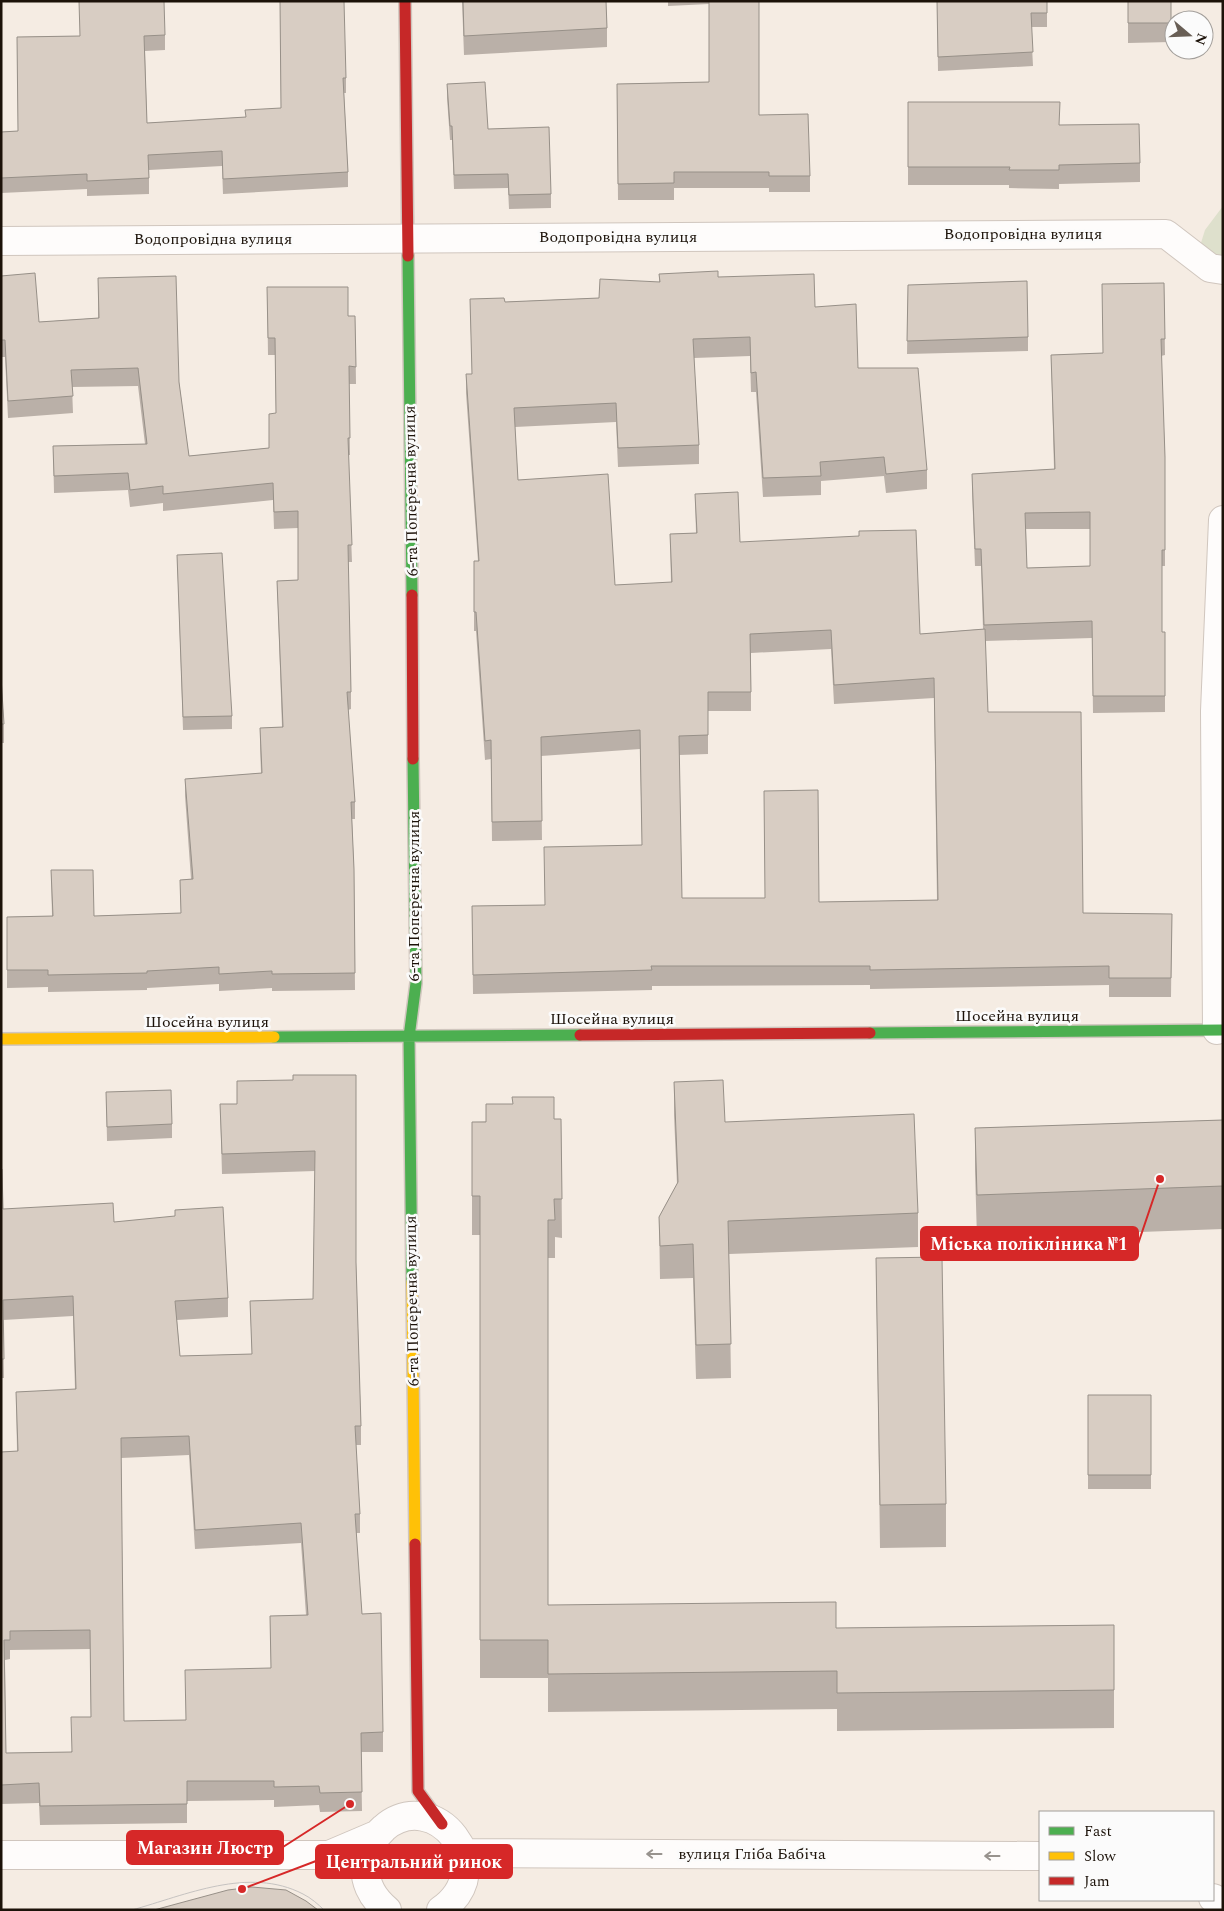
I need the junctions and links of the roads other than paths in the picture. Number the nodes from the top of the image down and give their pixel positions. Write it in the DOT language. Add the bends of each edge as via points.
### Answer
graph roads {
  1 [pos="405,1"];
  2 [pos="408,238"];
  3 [pos="1,241"];
  4 [pos="1223,270"];
  5 [pos="1223,520"];
  6 [pos="1220,1030"];
  7 [pos="409,1037"];
  8 [pos="1,1039"];
  9 [pos="418,1791"];
  10 [pos="442,1824"];
  11 [pos="383,1829"];
  12 [pos="464,1853"];
  13 [pos="1,1855"];
  14 [pos="330,1855"];
  15 [pos="1039,1856"];
  16 [pos="366,1884"];
  17 [pos="387,1910"];
  18 [pos="441,1910"];
  1 -- 2 [label="street, 6-та Поперечна вулиця"];
  2 -- 3 [label="street, Водопровідна вулиця"];
  2 -- 4 [label="street, Водопровідна вулиця" via="1166,234 1210,268"];
  2 -- 7 [label="street, 6-та Поперечна вулиця" via="416,983"];
  5 -- 6 [label="street" via="1215,711"];
  6 -- 7 [label="street, Шосейна вулиця"];
  7 -- 8 [label="street, Шосейна вулиця"];
  7 -- 9 [label="street, 6-та Поперечна вулиця"];
  9 -- 10 [label="street"];
  9 -- 11 [label="street"];
  10 -- 11 [label="street" via="427,1818 408,1817"];
  10 -- 12 [label="street" via="454,1835"];
  11 -- 14 [label="street"];
  11 -- 16 [label="street" via="367,1852"];
  15 -- 12 [label="street, вулиця Гліба Бабіча, one-way"];
  12 -- 18 [label="street" via="466,1868 462,1887"];
  13 -- 14 [label="street"];
  14 -- 16 [label="street"];
  16 -- 17 [label="street" via="374,1898"];
}
